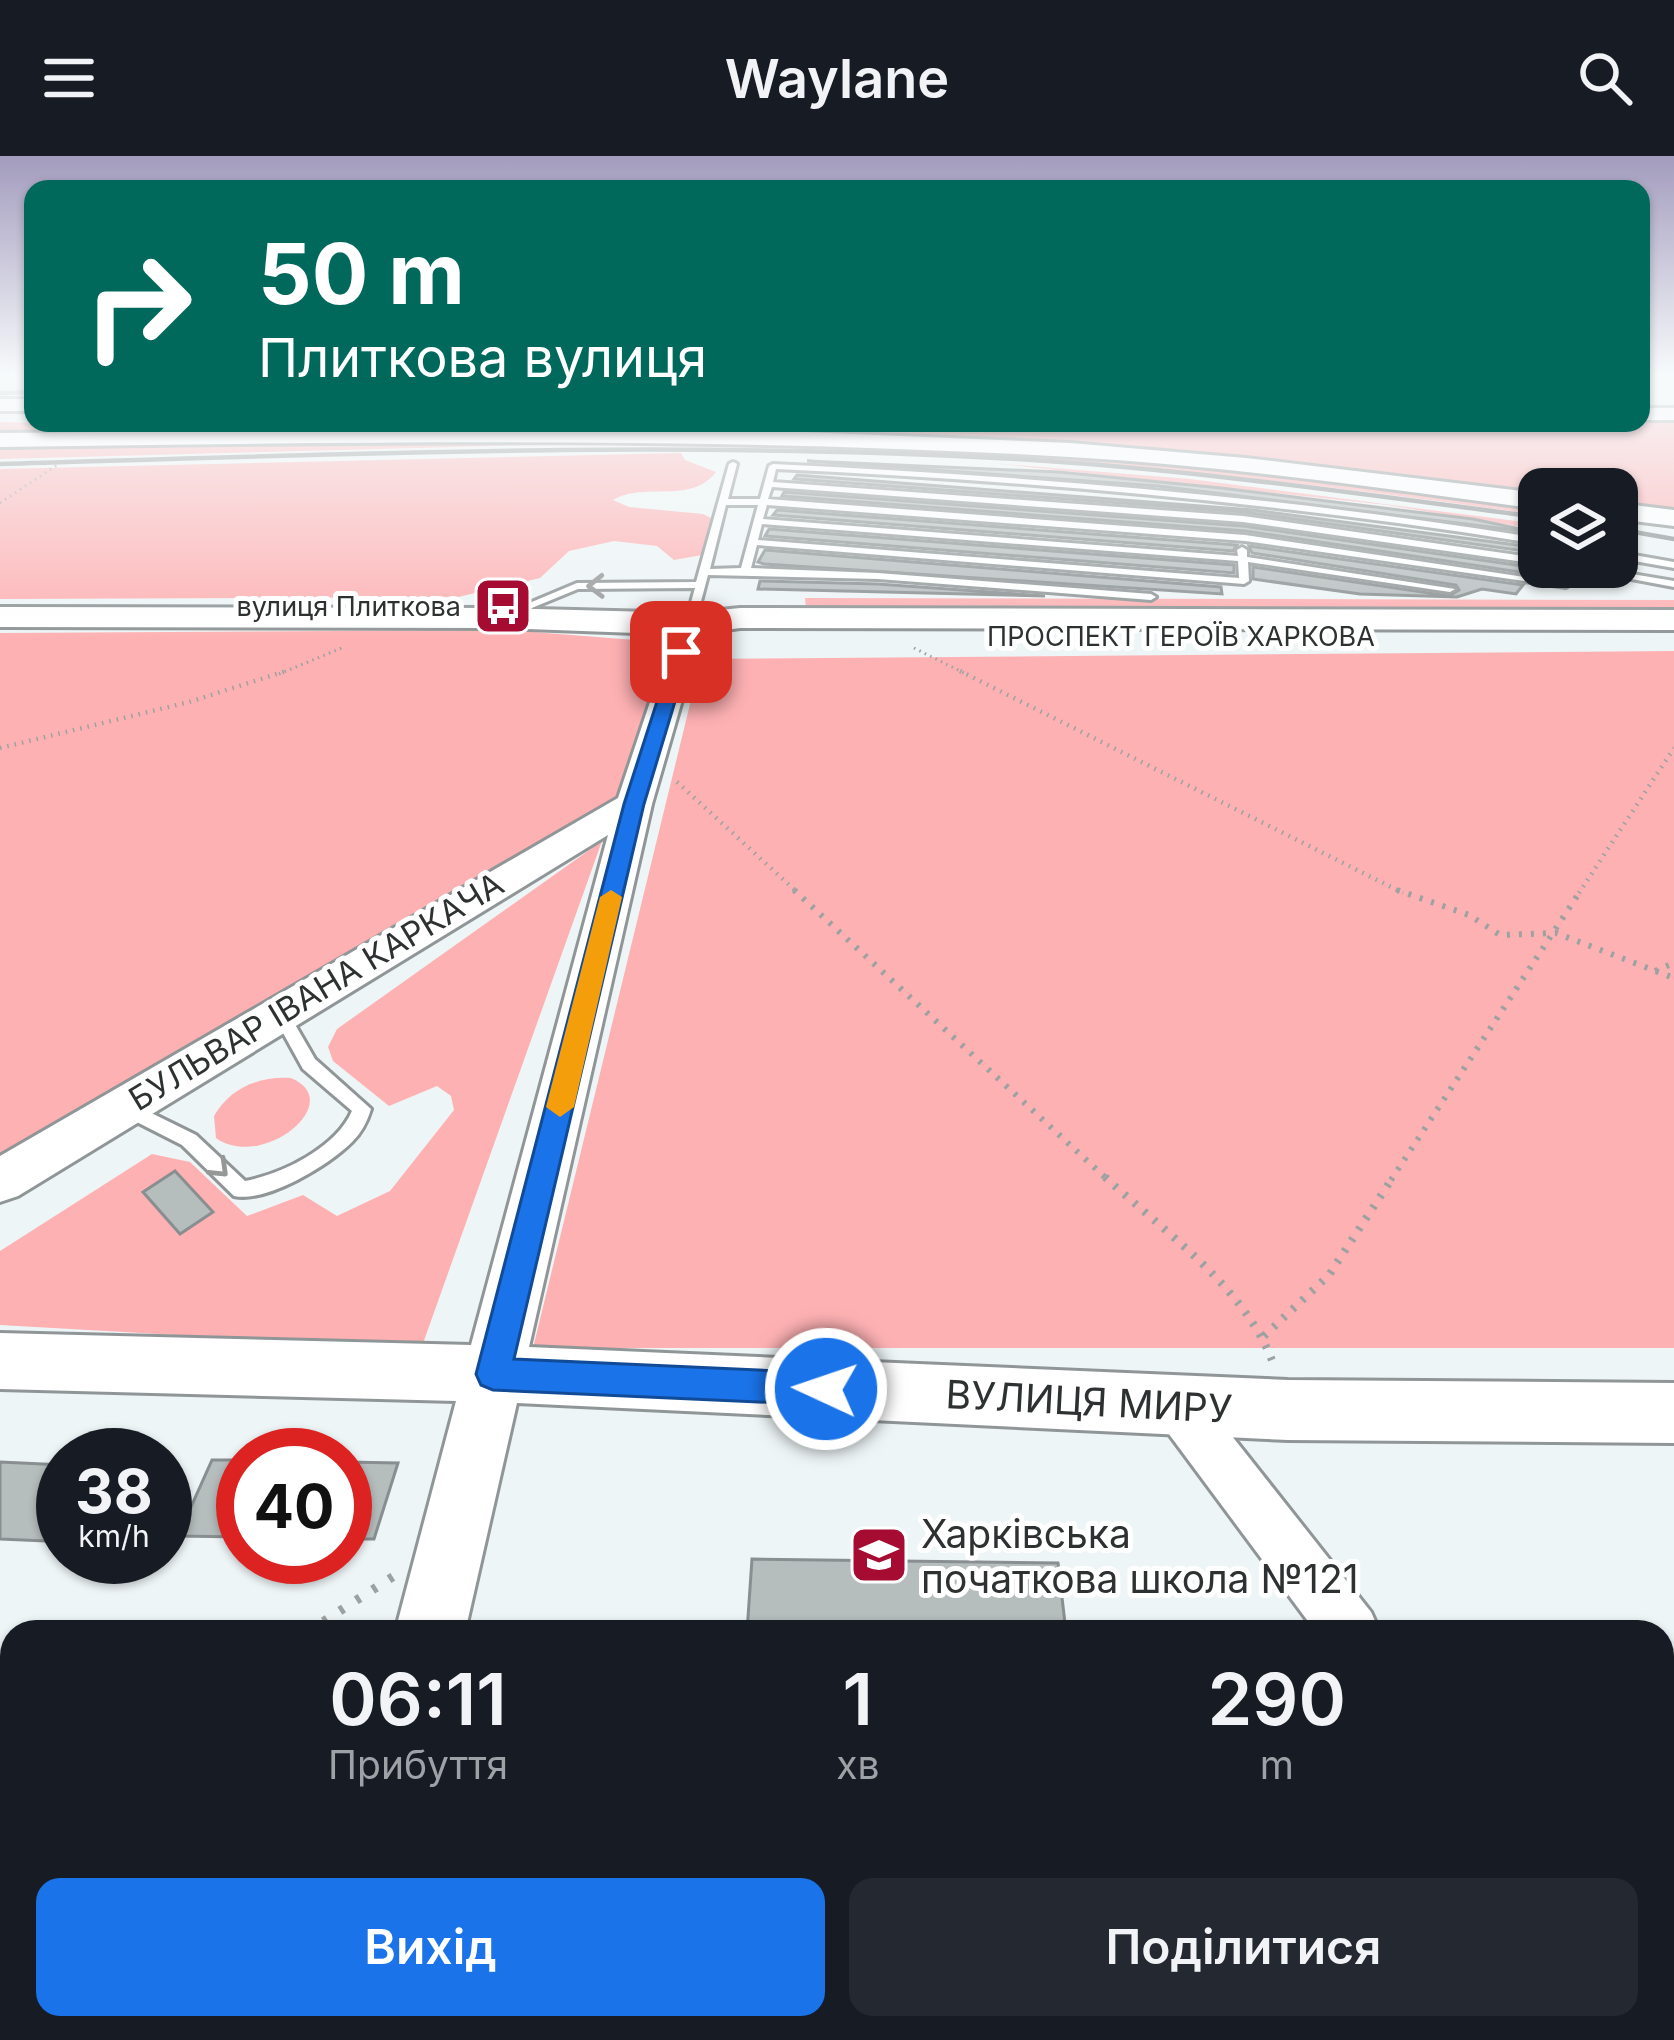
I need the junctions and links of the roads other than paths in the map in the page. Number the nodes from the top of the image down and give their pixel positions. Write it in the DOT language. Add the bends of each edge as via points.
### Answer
graph roads {
  1 [pos="733,464"];
  2 [pos="1242,464"];
  3 [pos="770,484"];
  4 [pos="1518,498"];
  5 [pos="1244,500"];
  6 [pos="763,503"];
  7 [pos="722,508"];
  8 [pos="1638,514"];
  9 [pos="1674,518"];
  10 [pos="1243,519"];
  11 [pos="759,521"];
  12 [pos="1240,538"];
  13 [pos="1518,539"];
  14 [pos="753,542"];
  15 [pos="1518,558"];
  16 [pos="1244,559"];
  17 [pos="1638,559"];
  18 [pos="1674,565"];
  19 [pos="746,571"];
  20 [pos="704,572"];
  21 [pos="1518,577"];
  22 [pos="1638,578"];
  23 [pos="1674,584"];
  24 [pos="1450,589"];
  25 [pos="1151,596"];
  26 [pos="695,604"];
  27 [pos="0,616"];
  28 [pos="1674,620"];
  29 [pos="1674,637"];
  30 [pos="654,792"];
  31 [pos="280,1013"];
  32 [pos="122,1107"];
  33 [pos="0,1181"];
  34 [pos="0,1361"];
  35 [pos="493,1374"];
  36 [pos="1177,1405"];
  37 [pos="1674,1413"];
  38 [pos="433,1620"];
  39 [pos="1342,1620"];
  1 -- 7 [label="lane"];
  2 -- 4 [label="main road"];
  3 -- 5 [label="lane" via="773,466"];
  3 -- 6 [label="lane"];
  3 -- 10 [label="lane"];
  5 -- 10 [label="lane"];
  5 -- 13 [label="lane"];
  6 -- 7 [label="lane"];
  6 -- 11 [label="lane"];
  6 -- 12 [label="lane"];
  7 -- 20 [label="lane"];
  8 -- 9 [label="main road"];
  10 -- 12 [label="lane"];
  10 -- 15 [label="lane"];
  11 -- 14 [label="lane"];
  11 -- 16 [label="lane"];
  12 -- 16 [label="lane"];
  12 -- 21 [label="lane"];
  14 -- 16 [label="lane" via="1244,581"];
  14 -- 19 [label="lane"];
  16 -- 24 [label="lane"];
  17 -- 18 [label="lane"];
  19 -- 20 [label="lane"];
  19 -- 25 [label="lane"];
  20 -- 26 [label="lane"];
  22 -- 23 [label="lane"];
  26 -- 27 [label="main road, ПРОСПЕКТ ГЕРОЇВ ХАРКОВА" via="497,618"];
  26 -- 28 [label="main road, ПРОСПЕКТ ГЕРОЇВ ХАРКОВА" via="740,618"];
  26 -- 29 [label="main road, ПРОСПЕКТ ГЕРОЇВ ХАРКОВА" via="760,633"];
  26 -- 30 [label="street"];
  30 -- 31 [label="street, БУЛЬВАР ІВАНА КАРКАЧА"];
  30 -- 35 [label="street"];
  31 -- 32 [label="street, БУЛЬВАР ІВАНА КАРКАЧА"];
  32 -- 31 [label="lane, one-way" via="189,1139 242,1190 287,1177 348,1135 362,1109 309,1064"];
  32 -- 33 [label="street, БУЛЬВАР ІВАНА КАРКАЧА"];
  34 -- 35 [label="street, ВУЛИЦЯ МИРУ"];
  35 -- 36 [label="street, ВУЛИЦЯ МИРУ"];
  35 -- 38 [label="street"];
  36 -- 37 [label="street, ВУЛИЦЯ МИРУ"];
  36 -- 39 [label="street"];
}
